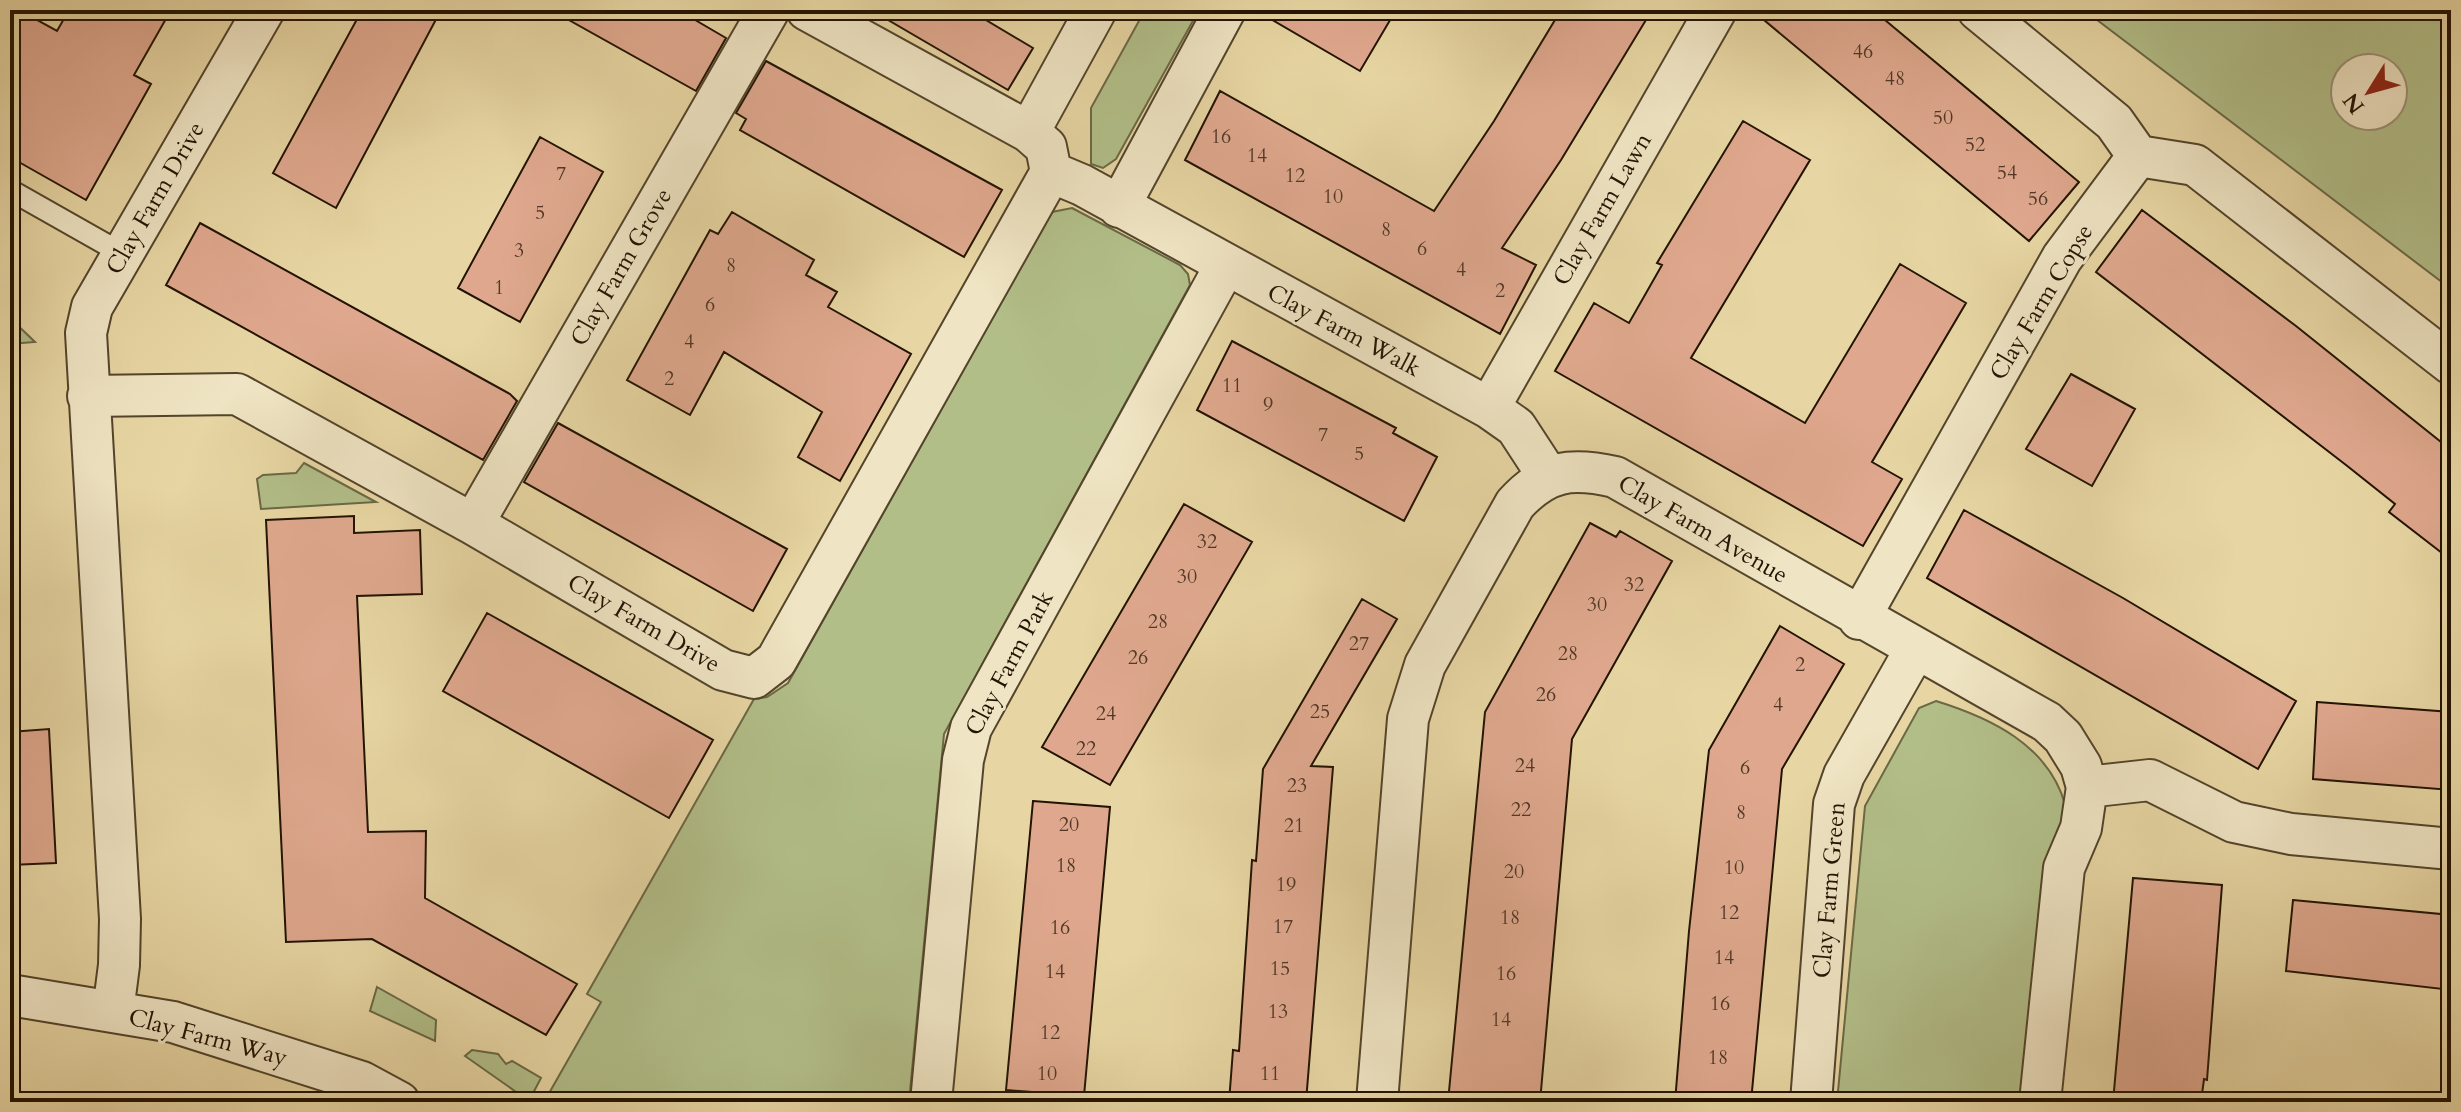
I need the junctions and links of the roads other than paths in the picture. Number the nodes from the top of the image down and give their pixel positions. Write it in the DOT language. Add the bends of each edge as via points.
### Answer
graph roads {
  1 [pos="264,10"];
  2 [pos="769,10"];
  3 [pos="807,10"];
  4 [pos="1096,10"];
  5 [pos="1225,10"];
  6 [pos="1716,10"];
  7 [pos="1978,10"];
  8 [pos="1029,132"];
  9 [pos="2138,156"];
  10 [pos="1051,172"];
  11 [pos="10,190"];
  12 [pos="1119,207"];
  13 [pos="123,254"];
  14 [pos="1225,266"];
  15 [pos="2451,364"];
  16 [pos="88,396"];
  17 [pos="1489,408"];
  18 [pos="1548,476"];
  19 [pos="473,524"];
  20 [pos="1859,619"];
  21 [pos="1915,650"];
  22 [pos="2087,787"];
  23 [pos="2451,849"];
  24 [pos="10,995"];
  25 [pos="113,1012"];
  26 [pos="399,1102"];
  27 [pos="931,1102"];
  28 [pos="1377,1102"];
  29 [pos="1811,1102"];
  30 [pos="2040,1102"];
  1 -- 13 [label="street, Clay Farm Drive"];
  2 -- 19 [label="street, Clay Farm Grove"];
  3 -- 8 [label="street"];
  4 -- 8 [label="street"];
  5 -- 12 [label="street"];
  6 -- 17 [label="street, Clay Farm Lawn"];
  7 -- 9 [label="street" via="2114,122"];
  8 -- 10 [label="street" via="1046,147"];
  9 -- 15 [label="street" via="2195,165"];
  9 -- 20 [label="street, Clay Farm Copse" via="2062,258"];
  10 -- 12 [label="street, Clay Farm Walk"];
  10 -- 19 [label="street, Clay Farm Drive" via="776,661 754,678 723,670"];
  11 -- 13 [label="lane"];
  12 -- 14 [label="street, Clay Farm Walk"];
  13 -- 16 [label="street, Clay Farm Drive" via="92,307 86,333"];
  14 -- 17 [label="street, Clay Farm Walk"];
  14 -- 27 [label="street, Clay Farm Park" via="971,728 963,760"];
  16 -- 19 [label="street, Clay Farm Drive" via="237,394"];
  16 -- 25 [label="street, Clay Farm Drive" via="120,919"];
  17 -- 18 [label="street, Clay Farm Walk" via="1516,427"];
  18 -- 20 [label="street, Clay Farm Avenue" via="1585,470 1615,477"];
  18 -- 28 [label="street" via="1515,504 1425,665 1408,719"];
  20 -- 21 [label="street, Clay Farm Avenue"];
  21 -- 22 [label="street, Clay Farm Avenue" via="2047,722 2081,766"];
  21 -- 29 [label="street, Clay Farm Green" via="1844,775 1834,804"];
  22 -- 23 [label="street" via="2150,780 2234,822 2291,834"];
  22 -- 30 [label="street" via="2081,828 2064,868"];
  24 -- 25 [label="street, Clay Farm Way"];
  25 -- 26 [label="street, Clay Farm Way" via="173,1022 362,1082"];
}
